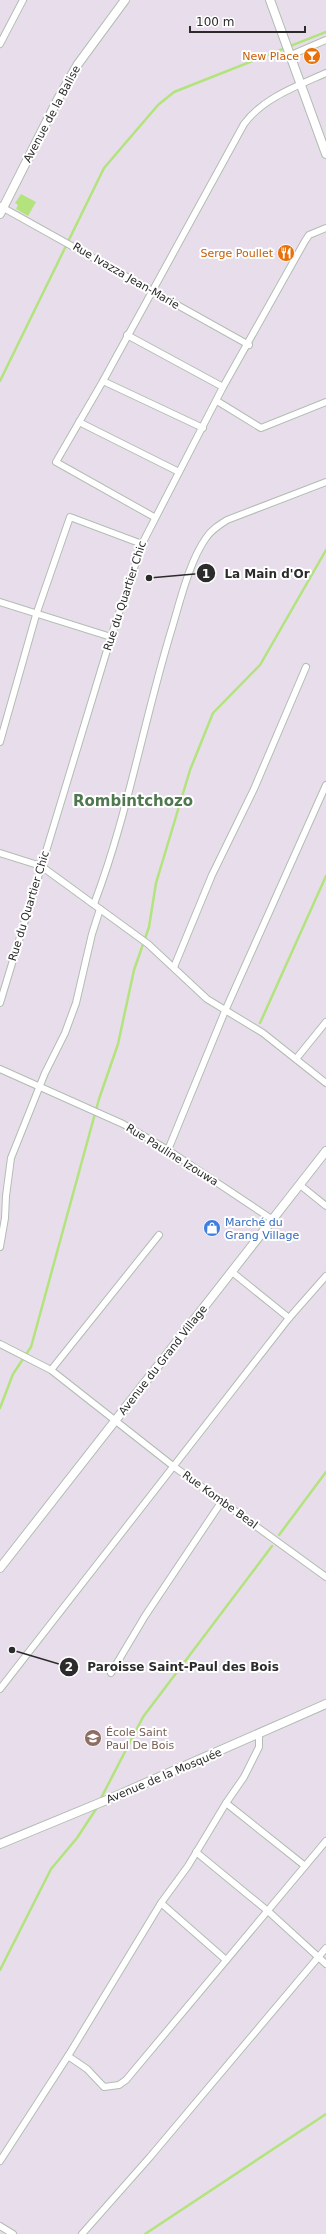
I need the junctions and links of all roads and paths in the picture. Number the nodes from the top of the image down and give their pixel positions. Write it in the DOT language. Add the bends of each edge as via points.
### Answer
graph roads {
  1 [pos="23,0"];
  2 [pos="125,0"];
  3 [pos="270,0"];
  4 [pos="326,40"];
  5 [pos="0,44"];
  6 [pos="290,53"];
  7 [pos="326,73"];
  8 [pos="300,84"];
  9 [pos="325,150"];
  10 [pos="1,209"];
  11 [pos="326,228"];
  12 [pos="151,291"];
  13 [pos="127,335"];
  14 [pos="249,345"];
  15 [pos="103,382"];
  16 [pos="223,387"];
  17 [pos="217,401"];
  18 [pos="326,402"];
  19 [pos="79,422"];
  20 [pos="203,428"];
  21 [pos="179,472"];
  22 [pos="326,482"];
  23 [pos="154,517"];
  24 [pos="142,544"];
  25 [pos="0,602"];
  26 [pos="36,615"];
  27 [pos="111,638"];
  28 [pos="306,666"];
  29 [pos="0,742"];
  30 [pos="326,785"];
  31 [pos="0,853"];
  32 [pos="41,866"];
  33 [pos="94,904"];
  34 [pos="100,909"];
  35 [pos="174,967"];
  36 [pos="0,1002"];
  37 [pos="225,1011"];
  38 [pos="326,1022"];
  39 [pos="296,1059"];
  40 [pos="0,1069"];
  41 [pos="326,1083"];
  42 [pos="40,1087"];
  43 [pos="168,1150"];
  44 [pos="326,1151"];
  45 [pos="300,1185"];
  46 [pos="326,1206"];
  47 [pos="273,1220"];
  48 [pos="159,1235"];
  49 [pos="0,1247"];
  50 [pos="232,1272"];
  51 [pos="326,1276"];
  52 [pos="289,1318"];
  53 [pos="0,1344"];
  54 [pos="51,1370"];
  55 [pos="117,1421"];
  56 [pos="173,1466"];
  57 [pos="222,1501"];
  58 [pos="0,1568"];
  59 [pos="326,1577"];
  60 [pos="111,1673"];
  61 [pos="0,1690"];
  62 [pos="325,1708"];
  63 [pos="259,1735"];
  64 [pos="226,1802"];
  65 [pos="326,1841"];
  66 [pos="0,1844"];
  67 [pos="196,1852"];
  68 [pos="305,1866"];
  69 [pos="161,1904"];
  70 [pos="267,1912"];
  71 [pos="326,1948"];
  72 [pos="318,1957"];
  73 [pos="226,1960"];
  74 [pos="326,1964"];
  75 [pos="68,2056"];
  76 [pos="0,2160"];
  77 [pos="0,2226"];
  78 [pos="13,2234"];
  79 [pos="82,2234"];
  1 -- 5 [label="street"];
  2 -- 10 [label="street, Avenue de la Balise" via="75,69"];
  3 -- 6 [label="street"];
  4 -- 6 [label="street"];
  6 -- 8 [label="street"];
  7 -- 8 [label="street"];
  8 -- 9 [label="street"];
  8 -- 12 [label="street" via="252,113"];
  10 -- 12 [label="street, Rue Ivazza Jean-Marie" via="73,246"];
  11 -- 14 [label="street, Rue du Quartier Chic" via="310,235 305,241"];
  12 -- 13 [label="street"];
  12 -- 14 [label="street, Rue Ivazza Jean-Marie"];
  13 -- 15 [label="street"];
  13 -- 16 [label="street"];
  14 -- 16 [label="street, Rue du Quartier Chic"];
  15 -- 19 [label="street"];
  15 -- 20 [label="street"];
  16 -- 17 [label="street, Rue du Quartier Chic"];
  17 -- 18 [label="street" via="261,428"];
  17 -- 20 [label="street, Rue du Quartier Chic"];
  19 -- 21 [label="street"];
  19 -- 23 [label="street" via="56,462"];
  20 -- 21 [label="street, Rue du Quartier Chic"];
  21 -- 23 [label="street, Rue du Quartier Chic"];
  22 -- 33 [label="street" via="226,520 215,527 206,538 194,562 159,669 109,864"];
  23 -- 24 [label="street, Rue du Quartier Chic"];
  24 -- 26 [label="street" via="70,517"];
  24 -- 27 [label="street, Rue du Quartier Chic"];
  25 -- 26 [label="street"];
  26 -- 27 [label="street"];
  26 -- 29 [label="street"];
  27 -- 32 [label="street, Rue du Quartier Chic"];
  28 -- 35 [label="street"];
  30 -- 37 [label="street"];
  31 -- 32 [label="street"];
  32 -- 33 [label="street"];
  32 -- 36 [label="street, Rue du Quartier Chic"];
  33 -- 34 [label="street"];
  34 -- 35 [label="street" via="139,936"];
  34 -- 42 [label="street" via="76,1003"];
  35 -- 37 [label="street" via="207,999"];
  37 -- 39 [label="street" via="263,1033"];
  37 -- 43 [label="street"];
  38 -- 39 [label="street"];
  39 -- 41 [label="street"];
  40 -- 42 [label="street, Rue Pauline Izouwa"];
  42 -- 43 [label="street, Rue Pauline Izouwa" via="123,1124"];
  42 -- 49 [label="street" via="10,1158"];
  43 -- 47 [label="street, Rue Pauline Izouwa"];
  44 -- 45 [label="street, Avenue du Grand Village"];
  45 -- 46 [label="street"];
  45 -- 47 [label="street, Avenue du Grand Village"];
  47 -- 50 [label="street, Avenue du Grand Village"];
  48 -- 54 [label="street"];
  50 -- 52 [label="street"];
  50 -- 55 [label="street, Avenue du Grand Village"];
  51 -- 52 [label="street"];
  52 -- 56 [label="street"];
  53 -- 54 [label="street, Rue Kombe Beal"];
  54 -- 55 [label="street, Rue Kombe Beal"];
  55 -- 56 [label="street, Rue Kombe Beal"];
  55 -- 58 [label="street, Avenue du Grand Village"];
  56 -- 57 [label="street, Rue Kombe Beal"];
  56 -- 61 [label="street"];
  57 -- 59 [label="street, Rue Kombe Beal"];
  57 -- 60 [label="street" via="144,1616"];
  62 -- 63 [label="street, Avenue de la Mosquée"];
  63 -- 64 [label="street" via="259,1747 255,1757"];
  63 -- 66 [label="street, Avenue de la Mosquée"];
  64 -- 67 [label="street"];
  64 -- 68 [label="street"];
  65 -- 68 [label="street"];
  67 -- 69 [label="street"];
  67 -- 70 [label="street"];
  68 -- 70 [label="street"];
  69 -- 73 [label="street"];
  69 -- 75 [label="street"];
  70 -- 72 [label="street"];
  70 -- 73 [label="street"];
  71 -- 72 [label="street"];
  72 -- 74 [label="street"];
  72 -- 79 [label="street"];
  73 -- 75 [label="street" via="126,2080 119,2085 104,2087 88,2069"];
  75 -- 76 [label="street"];
  77 -- 78 [label="street"];
}
